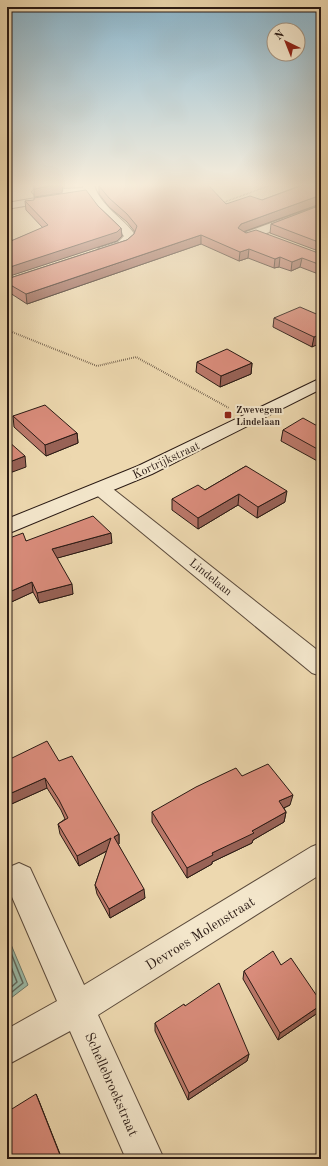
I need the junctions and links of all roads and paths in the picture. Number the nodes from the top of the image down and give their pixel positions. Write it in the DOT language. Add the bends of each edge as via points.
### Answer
graph roads {
  1 [pos="129,239"];
  2 [pos="92,255"];
  3 [pos="7,330"];
  4 [pos="321,383"];
  5 [pos="249,419"];
  6 [pos="101,489"];
  7 [pos="7,527"];
  8 [pos="321,666"];
  9 [pos="321,857"];
  10 [pos="7,884"];
  11 [pos="78,1008"];
  12 [pos="7,1048"];
  13 [pos="145,1159"];
  1 -- 2 [label="street" via="122,245"];
  3 -- 5 [label="path" via="97,366 136,357"];
  4 -- 5 [label="street, Kortrijkstraat"];
  5 -- 6 [label="street, Kortrijkstraat"];
  6 -- 7 [label="street, Kortrijkstraat"];
  6 -- 8 [label="street, Lindelaan"];
  9 -- 11 [label="street, Devroes Molenstraat"];
  10 -- 11 [label="street" via="19,878"];
  11 -- 12 [label="street, Devroes Molenstraat"];
  11 -- 13 [label="street, Schellebroekstraat"];
}
